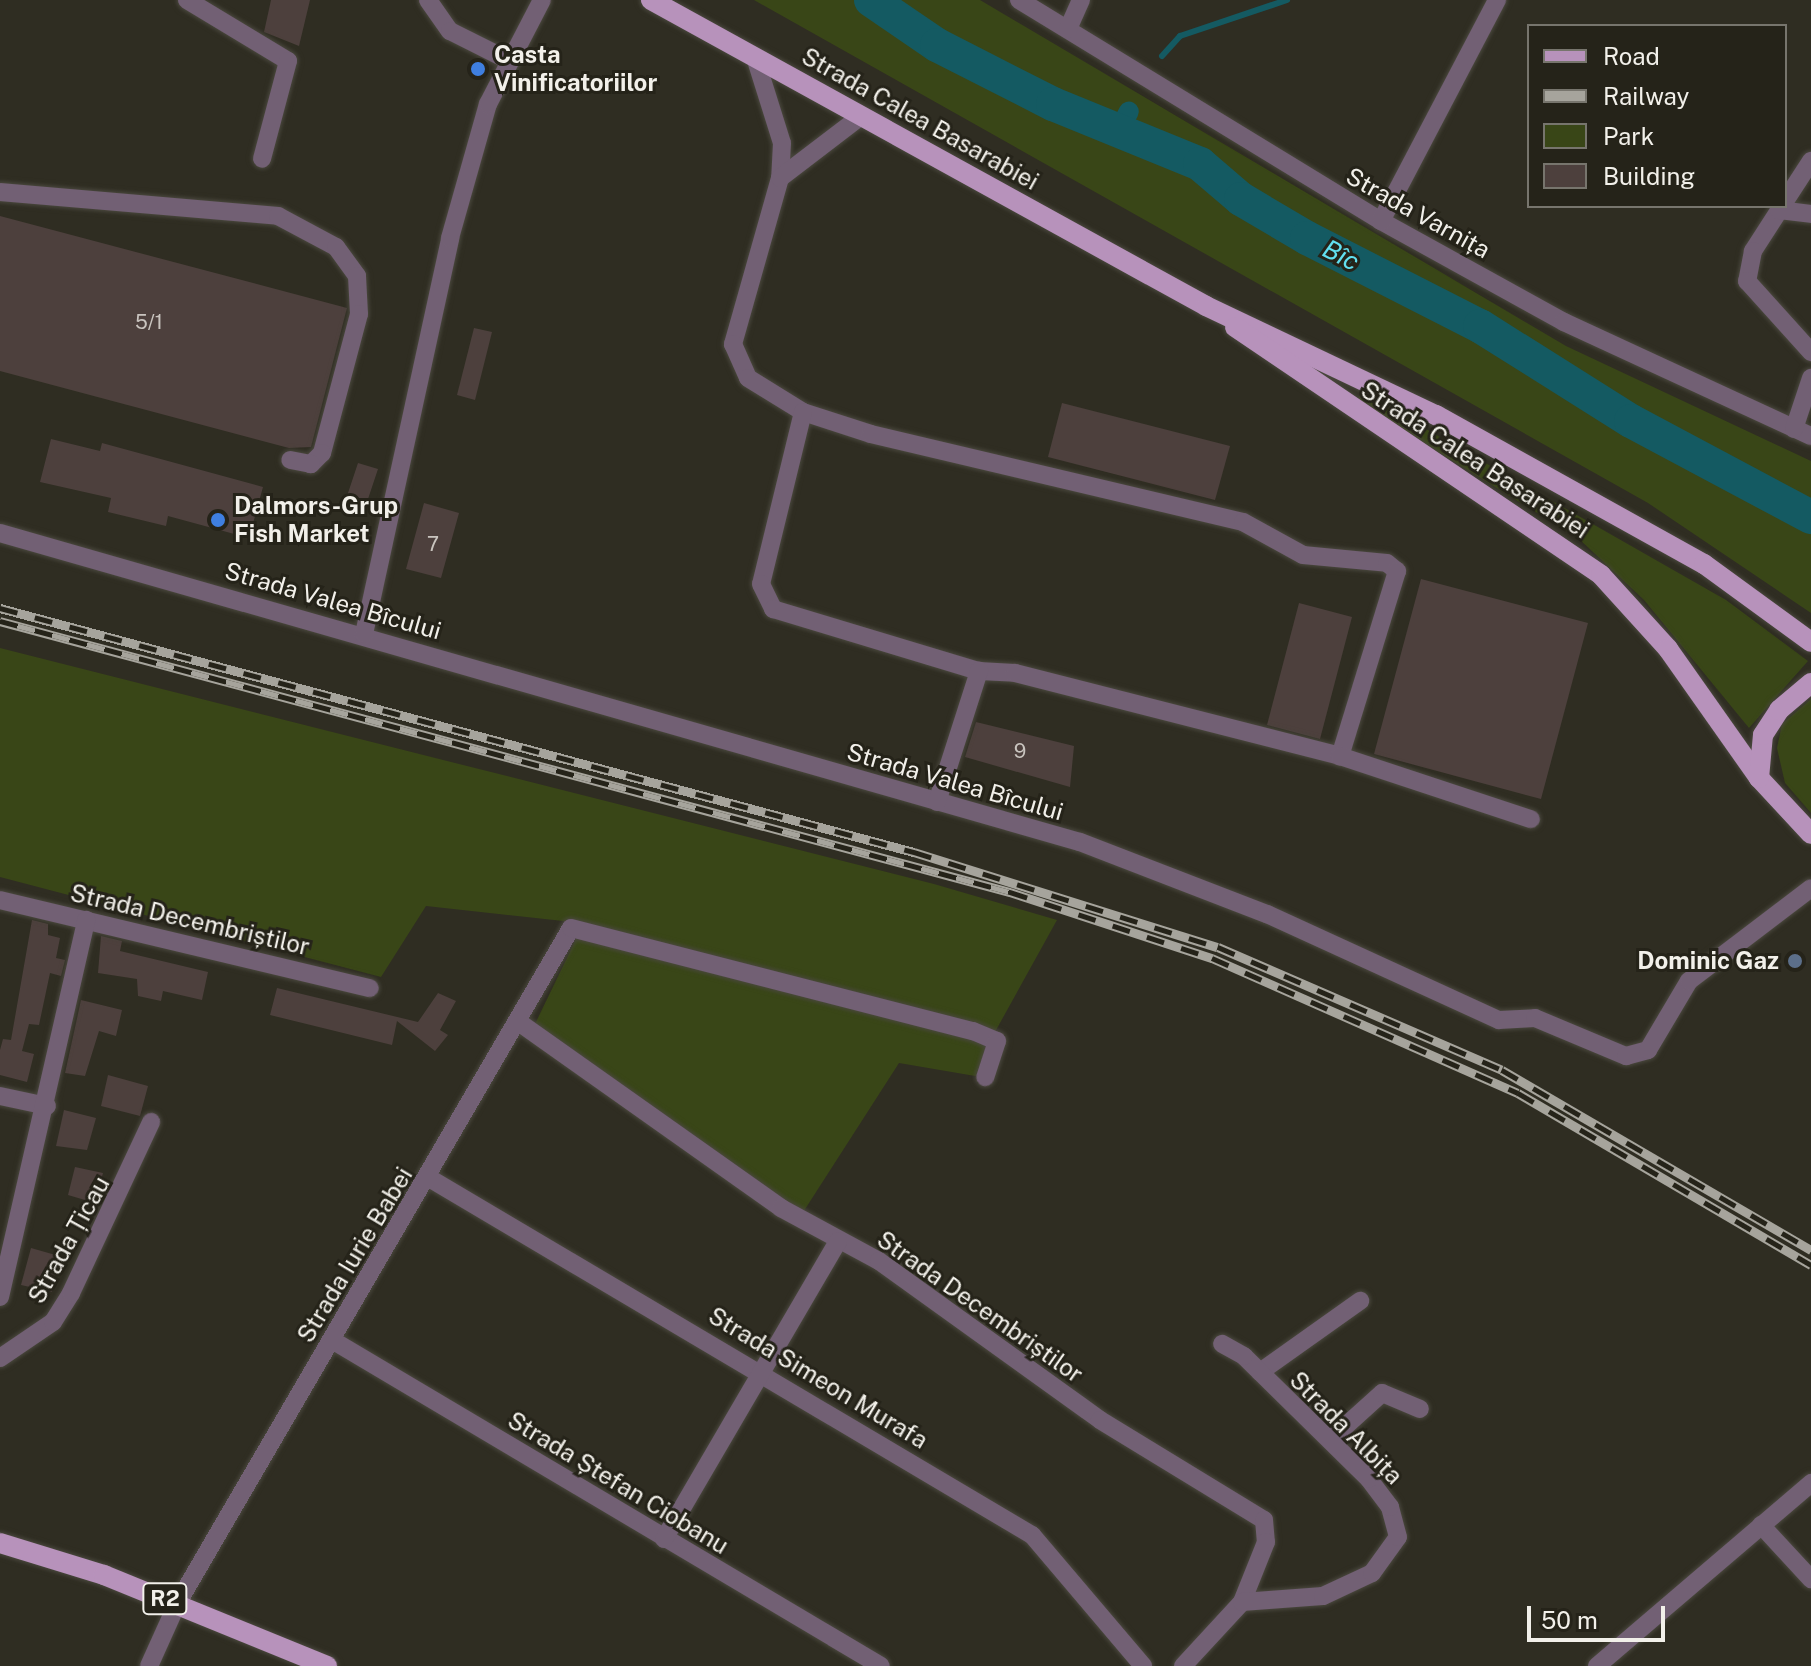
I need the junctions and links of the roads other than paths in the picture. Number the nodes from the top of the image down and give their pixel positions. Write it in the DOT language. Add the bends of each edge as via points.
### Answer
graph roads {
  1 [pos="187,0"];
  2 [pos="428,0"];
  3 [pos="542,0"];
  4 [pos="651,0"];
  5 [pos="1019,0"];
  6 [pos="1081,0"];
  7 [pos="1497,0"];
  8 [pos="1068,29"];
  9 [pos="755,57"];
  10 [pos="508,60"];
  11 [pos="861,116"];
  12 [pos="262,159"];
  13 [pos="1811,161"];
  14 [pos="780,178"];
  15 [pos="0,192"];
  16 [pos="1787,198"];
  17 [pos="1787,207"];
  18 [pos="1781,208"];
  19 [pos="1811,214"];
  20 [pos="1381,221"];
  21 [pos="1206,306"];
  22 [pos="1811,352"];
  23 [pos="1811,378"];
  24 [pos="803,412"];
  25 [pos="1802,433"];
  26 [pos="290,460"];
  27 [pos="0,533"];
  28 [pos="364,634"];
  29 [pos="1811,642"];
  30 [pos="979,671"];
  31 [pos="1811,683"];
  32 [pos="1340,756"];
  33 [pos="1759,778"];
  34 [pos="937,802"];
  35 [pos="1531,819"];
  36 [pos="1811,834"];
  37 [pos="1811,888"];
  38 [pos="0,900"];
  39 [pos="86,920"];
  40 [pos="370,988"];
  41 [pos="520,1023"];
  42 [pos="985,1077"];
  43 [pos="0,1096"];
  44 [pos="47,1106"];
  45 [pos="151,1122"];
  46 [pos="429,1178"];
  47 [pos="838,1241"];
  48 [pos="0,1294"];
  49 [pos="1360,1301"];
  50 [pos="332,1340"];
  51 [pos="1222,1344"];
  52 [pos="0,1358"];
  53 [pos="761,1372"];
  54 [pos="1260,1372"];
  55 [pos="1420,1409"];
  56 [pos="1330,1440"];
  57 [pos="1811,1483"];
  58 [pos="1761,1525"];
  59 [pos="664,1539"];
  60 [pos="0,1543"];
  61 [pos="1811,1579"];
  62 [pos="1242,1602"];
  63 [pos="177,1604"];
  64 [pos="149,1666"];
  65 [pos="327,1666"];
  66 [pos="881,1666"];
  67 [pos="1143,1666"];
  68 [pos="1183,1666"];
  69 [pos="1597,1666"];
  1 -- 12 [label="street" via="288,61"];
  2 -- 10 [label="street" via="450,31"];
  3 -- 10 [label="street"];
  4 -- 9 [label="main road, Strada Calea Basarabiei"];
  5 -- 8 [label="street, Strada Varnița"];
  6 -- 8 [label="street"];
  7 -- 20 [label="street"];
  8 -- 20 [label="street, Strada Varnița"];
  9 -- 11 [label="main road, Strada Calea Basarabiei"];
  9 -- 14 [label="street" via="782,143"];
  10 -- 28 [label="street" via="450,238"];
  11 -- 14 [label="street"];
  11 -- 21 [label="main road, Strada Calea Basarabiei"];
  13 -- 16 [label="street"];
  14 -- 24 [label="street" via="733,344 748,378"];
  15 -- 26 [label="street" via="278,216 336,247 357,276 359,314 319,459"];
  17 -- 19 [label="street"];
  18 -- 22 [label="street" via="1753,251 1747,281"];
  20 -- 25 [label="street, Strada Varnița" via="1564,322"];
  21 -- 29 [label="main road, Strada Calea Basarabiei" via="1359,373 1704,564"];
  21 -- 33 [label="main road, Strada Calea Basarabiei" via="1350,412 1522,516 1601,575 1668,649"];
  23 -- 25 [label="street"];
  24 -- 30 [label="street" via="762,597 773,609"];
  24 -- 32 [label="street" via="1243,522 1303,555 1387,563 1397,571"];
  27 -- 28 [label="street, Strada Valea Bîcului"];
  28 -- 34 [label="street, Strada Valea Bîcului"];
  30 -- 32 [label="street" via="1015,673"];
  30 -- 34 [label="street"];
  31 -- 33 [label="main road" via="1779,710 1763,735"];
  32 -- 35 [label="street"];
  33 -- 36 [label="main road, Strada Calea Basarabiei"];
  34 -- 37 [label="street, Strada Valea Bîcului" via="1133,860 1499,1020 1535,1018 1626,1056 1648,1050 1689,981"];
  38 -- 39 [label="street, Strada Decembriștilor"];
  39 -- 40 [label="street, Strada Decembriștilor"];
  39 -- 44 [label="street"];
  41 -- 42 [label="street, Strada Iurie Babei" via="571,928 973,1031 997,1041"];
  41 -- 46 [label="street, Strada Iurie Babei"];
  41 -- 47 [label="street, Strada Decembriștilor"];
  43 -- 44 [label="street"];
  44 -- 48 [label="street"];
  45 -- 52 [label="street, Strada Țicau" via="53,1322"];
  46 -- 50 [label="street, Strada Iurie Babei"];
  46 -- 53 [label="street, Strada Simeon Murafa"];
  47 -- 53 [label="street"];
  47 -- 62 [label="street, Strada Decembriștilor" via="912,1283 1135,1444 1264,1520 1266,1542"];
  49 -- 54 [label="street"];
  50 -- 59 [label="street, Strada Ștefan Ciobanu"];
  50 -- 63 [label="street, Strada Iurie Babei"];
  51 -- 54 [label="street, Strada Albița"];
  53 -- 59 [label="street"];
  53 -- 67 [label="street, Strada Simeon Murafa" via="1032,1535"];
  54 -- 56 [label="street, Strada Albița"];
  55 -- 56 [label="street" via="1382,1393"];
  56 -- 62 [label="street, Strada Albița" via="1390,1507 1397,1543 1372,1573 1323,1596"];
  57 -- 58 [label="street"];
  58 -- 61 [label="street"];
  58 -- 69 [label="street"];
  59 -- 66 [label="street, Strada Ștefan Ciobanu"];
  60 -- 63 [label="main road, R2"];
  62 -- 68 [label="street"];
  63 -- 64 [label="street, Strada Iurie Babei"];
  63 -- 65 [label="main road, R2"];
}
